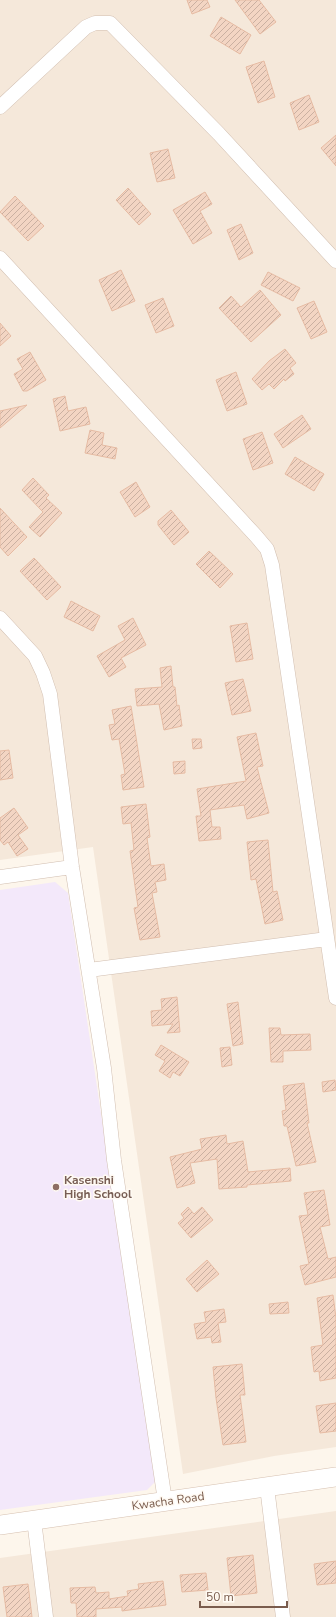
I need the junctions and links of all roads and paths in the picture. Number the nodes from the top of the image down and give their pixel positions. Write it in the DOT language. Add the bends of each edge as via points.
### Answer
graph roads {
  1 [pos="0,107"];
  2 [pos="0,258"];
  3 [pos="336,261"];
  4 [pos="0,618"];
  5 [pos="72,866"];
  6 [pos="0,877"];
  7 [pos="328,938"];
  8 [pos="89,970"];
  9 [pos="336,998"];
  10 [pos="336,1476"];
  11 [pos="267,1487"];
  12 [pos="165,1501"];
  13 [pos="34,1520"];
  14 [pos="0,1525"];
  15 [pos="46,1617"];
  16 [pos="283,1617"];
  1 -- 3 [label="street" via="86,27 95,23 110,23 219,134"];
  2 -- 7 [label="street" via="267,549 272,565"];
  4 -- 5 [label="street" via="35,656 50,694"];
  5 -- 6 [label="street"];
  5 -- 8 [label="street"];
  7 -- 8 [label="street"];
  7 -- 9 [label="street"];
  8 -- 12 [label="street" via="104,1068 114,1160"];
  10 -- 11 [label="main road, Kwacha Road"];
  11 -- 12 [label="main road, Kwacha Road"];
  11 -- 16 [label="street"];
  12 -- 13 [label="main road, Kwacha Road"];
  13 -- 14 [label="main road, Kwacha Road"];
  13 -- 15 [label="street"];
}
